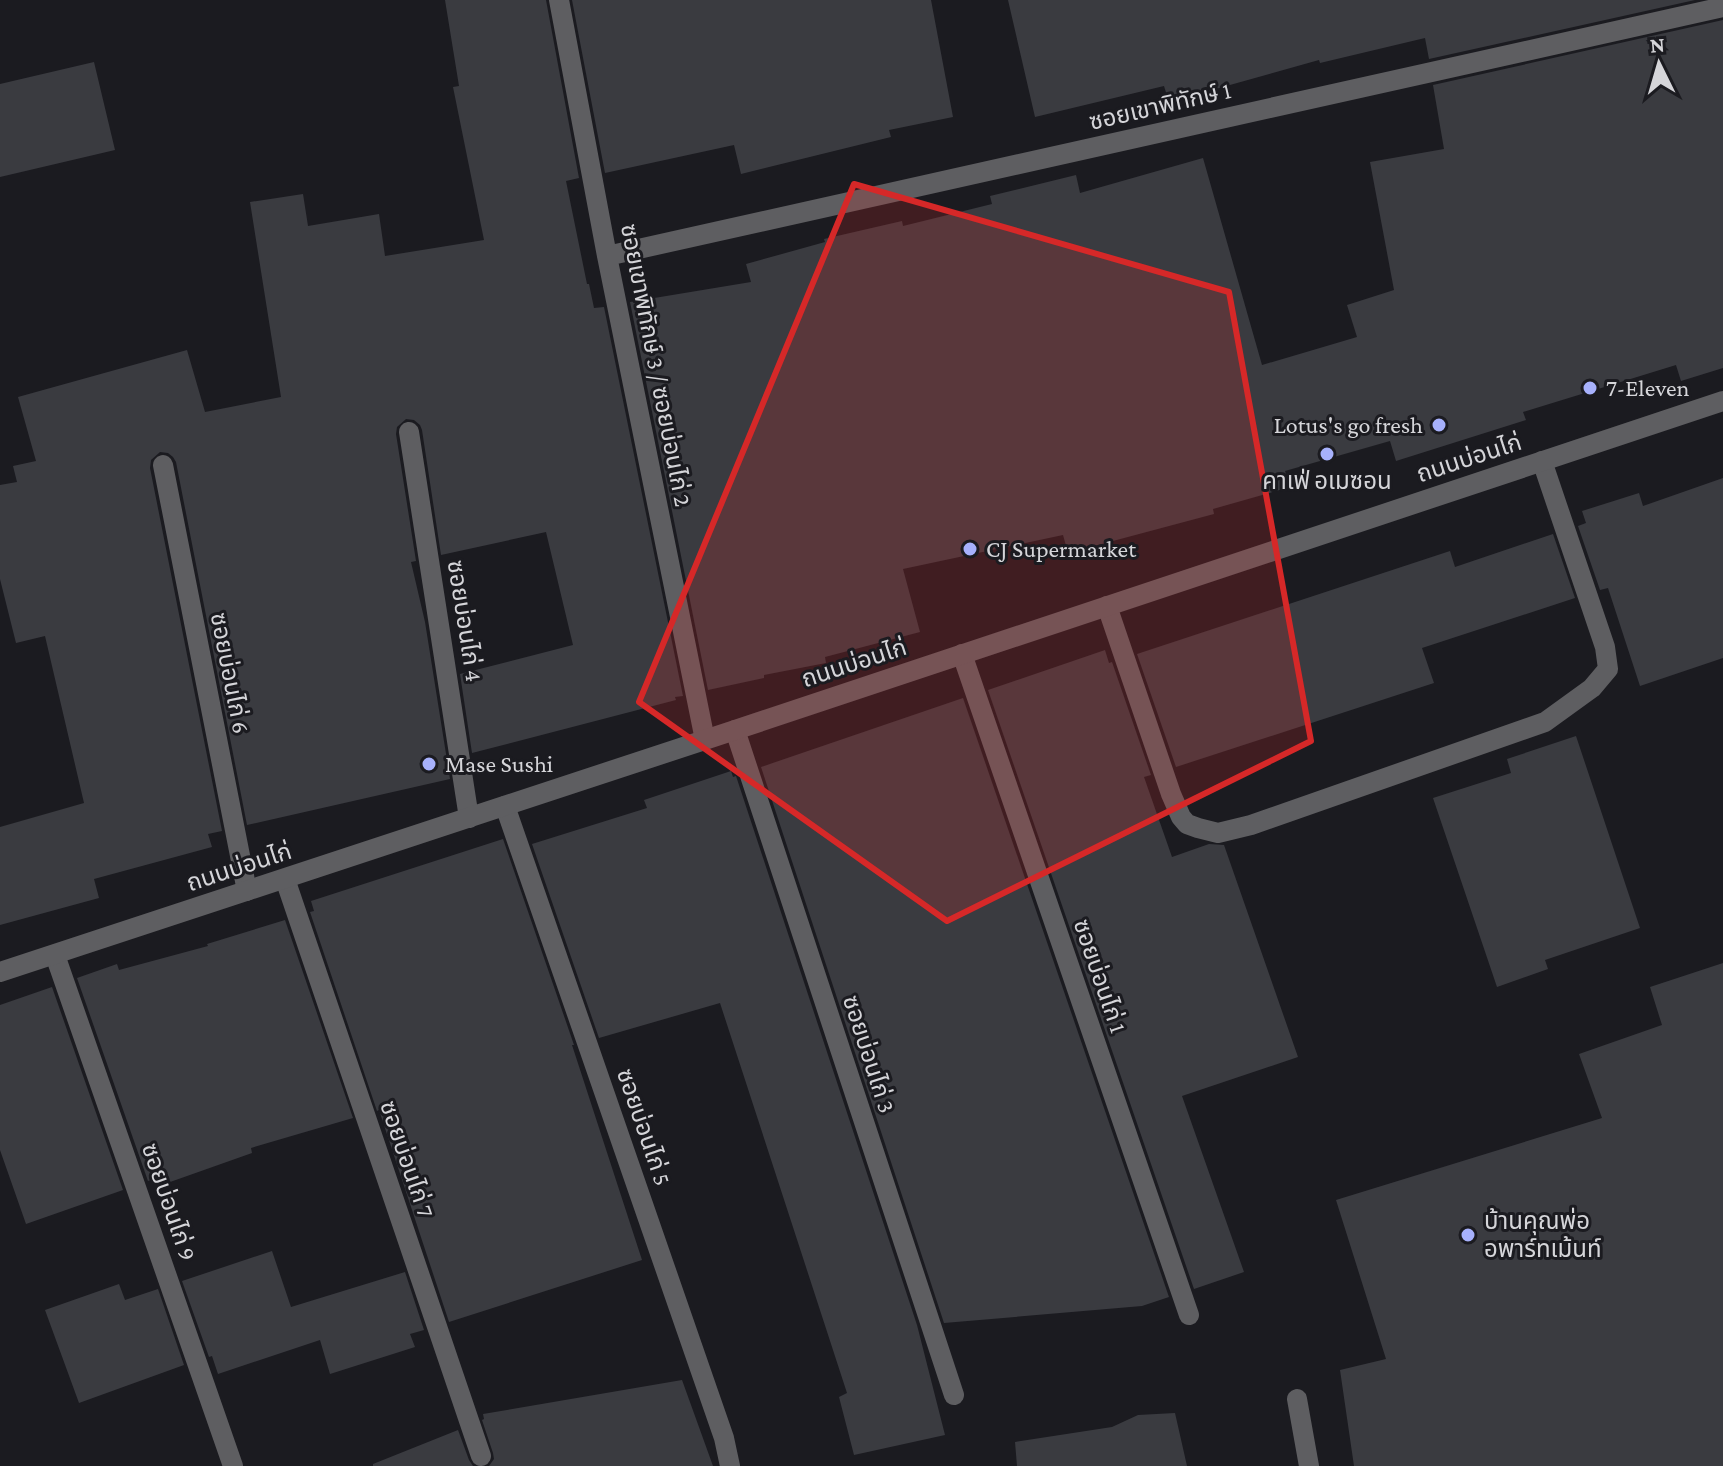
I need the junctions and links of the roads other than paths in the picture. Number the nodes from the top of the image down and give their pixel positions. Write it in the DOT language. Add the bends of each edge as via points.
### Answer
graph roads {
  1 [pos="559,0"];
  2 [pos="1723,7"];
  3 [pos="607,256"];
  4 [pos="1723,401"];
  5 [pos="409,432"];
  6 [pos="1542,461"];
  7 [pos="163,465"];
  8 [pos="1107,606"];
  9 [pos="962,654"];
  10 [pos="735,730"];
  11 [pos="705,740"];
  12 [pos="505,806"];
  13 [pos="469,818"];
  14 [pos="285,879"];
  15 [pos="247,891"];
  16 [pos="55,955"];
  17 [pos="0,972"];
  18 [pos="1189,1315"];
  19 [pos="954,1395"];
  20 [pos="1297,1399"];
  21 [pos="481,1456"];
  22 [pos="233,1466"];
  23 [pos="730,1466"];
  24 [pos="1309,1466"];
  1 -- 3 [label="street, ซอยเขาพิทักษ์ 3 / ซอยบ่อนไก่ 2"];
  2 -- 3 [label="street, ซอยเขาพิทักษ์ 1"];
  3 -- 11 [label="street, ซอยเขาพิทักษ์ 3 / ซอยบ่อนไก่ 2"];
  4 -- 6 [label="street, ถนนบ่อนไก่"];
  5 -- 13 [label="street, ซอยบ่อนไก่ 4"];
  6 -- 8 [label="street, ถนนบ่อนไก่"];
  6 -- 8 [label="street" via="1608,669 1592,688 1545,722 1251,825 1218,833 1187,824 1181,817"];
  7 -- 15 [label="street, ซอยบ่อนไก่ 6"];
  8 -- 9 [label="street, ถนนบ่อนไก่"];
  9 -- 10 [label="street, ถนนบ่อนไก่"];
  9 -- 18 [label="street, ซอยบ่อนไก่ 1"];
  10 -- 11 [label="street, ถนนบ่อนไก่"];
  10 -- 19 [label="street, ซอยบ่อนไก่ 3"];
  11 -- 12 [label="street, ถนนบ่อนไก่"];
  12 -- 13 [label="street, ถนนบ่อนไก่"];
  12 -- 23 [label="street, ซอยบ่อนไก่ 5"];
  13 -- 14 [label="street, ถนนบ่อนไก่"];
  14 -- 15 [label="street, ถนนบ่อนไก่"];
  14 -- 21 [label="street, ซอยบ่อนไก่ 7"];
  15 -- 16 [label="street, ถนนบ่อนไก่"];
  16 -- 17 [label="street, ถนนบ่อนไก่"];
  16 -- 22 [label="street, ซอยบ่อนไก่ 9"];
  20 -- 24 [label="street"];
}
